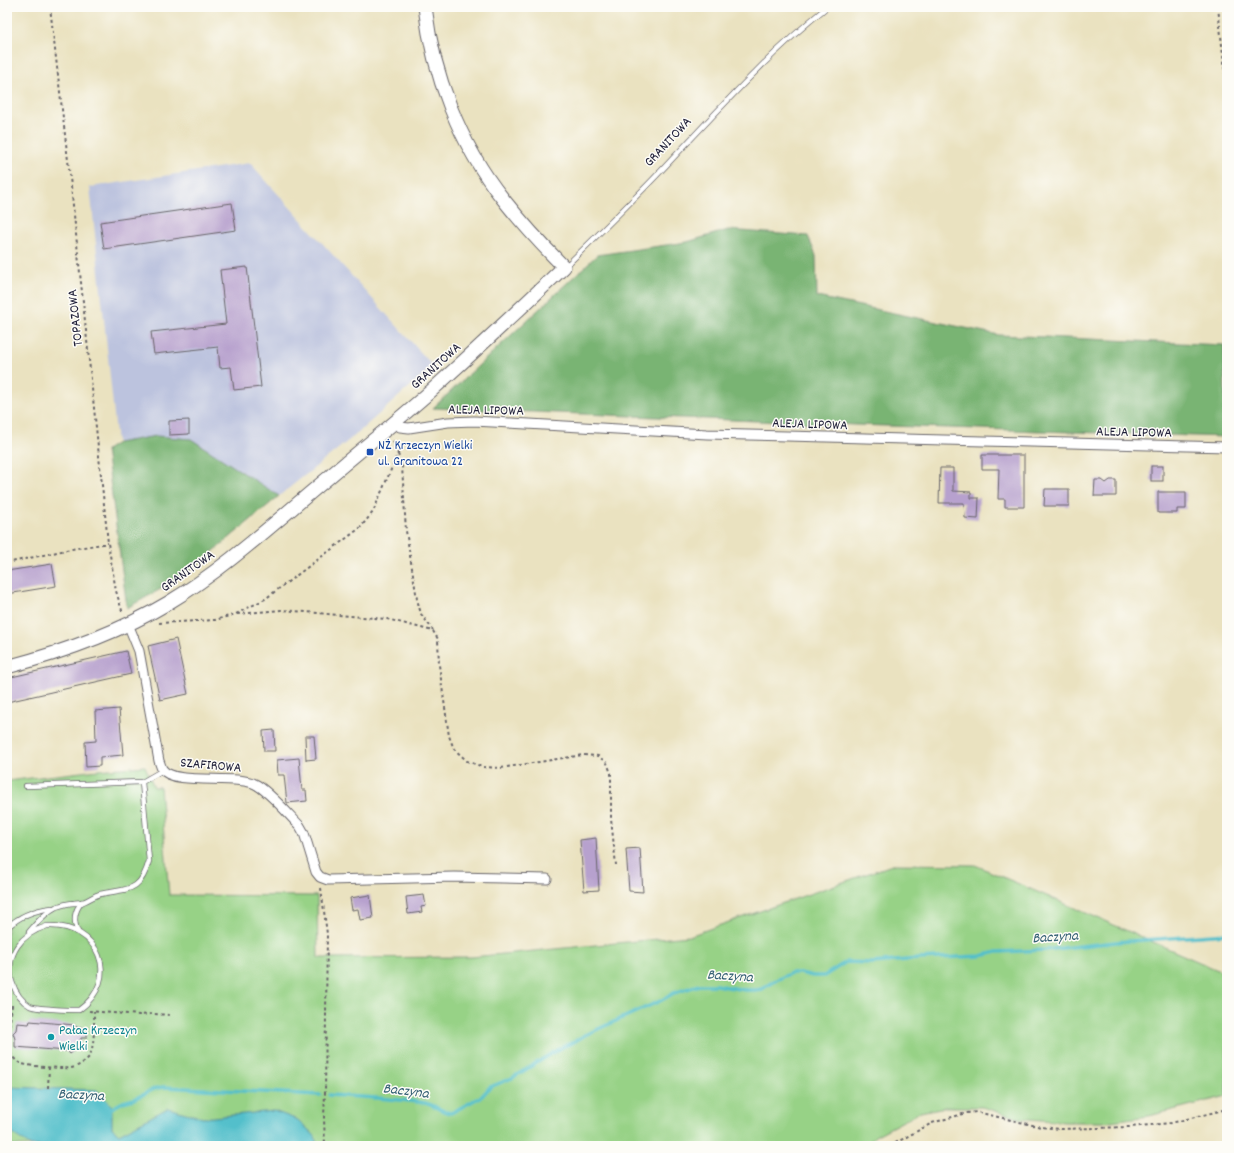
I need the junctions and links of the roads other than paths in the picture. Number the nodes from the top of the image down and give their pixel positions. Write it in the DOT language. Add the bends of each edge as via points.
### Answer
graph roads {
  1 [pos="425,7"];
  2 [pos="827,7"];
  3 [pos="564,267"];
  4 [pos="391,425"];
  5 [pos="1227,447"];
  6 [pos="128,624"];
  7 [pos="7,667"];
  8 [pos="163,770"];
  9 [pos="142,782"];
  10 [pos="26,786"];
  11 [pos="547,879"];
  12 [pos="82,902"];
  13 [pos="55,908"];
  14 [pos="7,928"];
  15 [pos="78,932"];
  16 [pos="27,935"];
  17 [pos="7,950"];
  18 [pos="14,952"];
  1 -- 3 [label="street" via="441,80 449,104 470,148 502,199"];
  2 -- 3 [label="lane, GRANITOWA" via="769,58 634,200"];
  3 -- 4 [label="street, GRANITOWA"];
  4 -- 5 [label="street, ALEJA LIPOWA" via="409,428 448,422 474,422 768,436"];
  4 -- 6 [label="street, GRANITOWA" via="208,576 169,602"];
  6 -- 7 [label="street, GRANITOWA" via="66,650"];
  6 -- 8 [label="street, SZAFIROWA" via="139,651 159,761"];
  8 -- 9 [label="lane"];
  8 -- 11 [label="street, SZAFIROWA" via="170,775 184,778 245,781 255,784 300,826 316,872 328,880 454,877"];
  9 -- 10 [label="lane"];
  9 -- 12 [label="lane" via="149,862 146,873 134,887 92,896"];
  12 -- 13 [label="lane"];
  12 -- 15 [label="lane" via="75,915"];
  13 -- 14 [label="lane" via="26,915"];
  13 -- 16 [label="lane" via="45,914"];
  15 -- 16 [label="lane" via="64,927 47,926"];
  15 -- 18 [label="lane" via="90,940 102,964 102,974 95,995 79,1010 31,1006 22,1000 17,994 10,974 10,962"];
  16 -- 18 [label="lane"];
  17 -- 18 [label="lane"];
}
